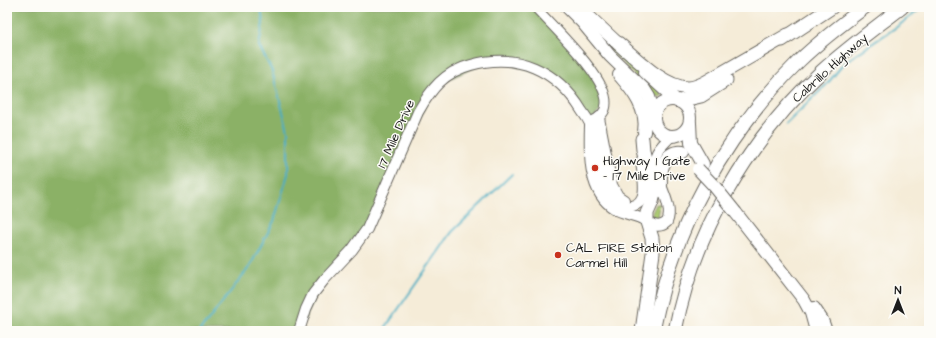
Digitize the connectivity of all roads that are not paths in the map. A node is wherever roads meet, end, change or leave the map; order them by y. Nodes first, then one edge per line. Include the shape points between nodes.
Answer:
1 (535, 7) edge
2 (567, 7) edge
3 (579, 7) edge
4 (832, 7) edge
5 (865, 7) edge
6 (902, 7) edge
7 (788, 35) junction
8 (618, 43) junction
9 (599, 44) junction
10 (678, 101) junction
11 (654, 115) junction
12 (599, 118) junction
13 (590, 122) junction
14 (690, 122) junction
15 (643, 136) junction
16 (671, 137) junction
17 (683, 152) junction
18 (700, 166) junction
19 (661, 185) junction
20 (642, 200) junction
21 (647, 222) junction
22 (684, 295) junction
23 (802, 296) junction
24 (299, 331) edge
25 (642, 331) edge
26 (653, 331) edge
27 (676, 331) edge
28 (680, 331) edge
29 (816, 331) edge
30 (826, 331) edge

1 - 12 street via 580,56 597,79 606,101
2 - 9 main road
3 - 8 main road
4 - 7 highway
5 - 26 highway, Cabrillo Highway via 824,39 790,71 758,107 730,145 705,185 684,228 665,279
6 - 22 highway, Cabrillo Highway via 823,70 764,134 738,173 716,214
7 - 8 highway via 704,83 689,88 660,77
7 - 10 highway via 707,93
8 - 10 main road via 654,81
9 - 11 main road via 645,91
9 - 15 main road via 638,100 644,116
10 - 11 main road via 662,102
10 - 14 main road via 688,109
11 - 15 main road via 646,124
11 - 16 main road via 658,130
12 - 13 street
12 - 20 main road via 613,188 622,199 631,202
13 - 20 main road, 17 Mile Drive via 596,138 606,192 613,200 623,205 632,206
13 - 21 main road via 591,160 598,190 613,208
13 - 24 main road, 17 Mile Drive via 569,92 559,83 540,70 517,61 480,62 454,71 444,78 436,85 418,112 367,229 313,294
14 - 16 main road via 684,132
14 - 18 main road via 691,144
15 - 20 main road via 640,153 644,191
15 - 21 highway via 642,150 654,191
16 - 17 main road
16 - 19 main road via 658,150 656,158
17 - 18 main road
17 - 19 main road via 674,152 666,160 661,171
18 - 23 main road, bridge
19 - 21 main road via 668,209 668,220 660,226
21 - 25 highway via 653,253
22 - 27 highway, Cabrillo Highway
22 - 28 highway
23 - 29 main road via 811,313
23 - 30 main road via 816,310

